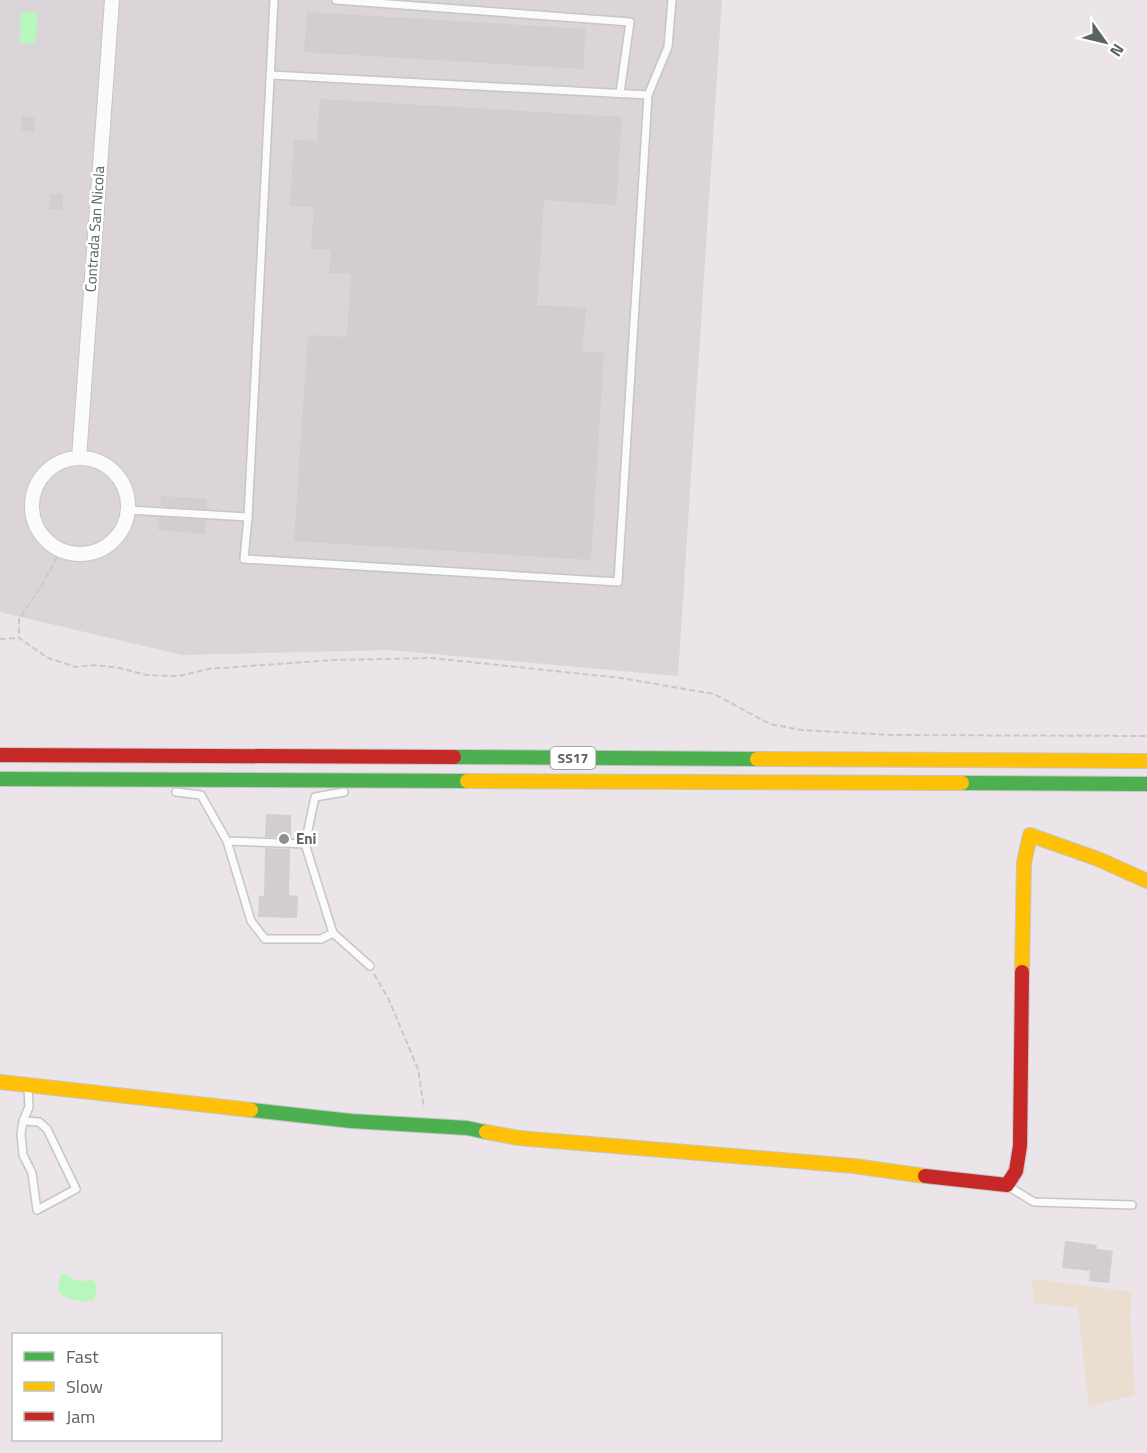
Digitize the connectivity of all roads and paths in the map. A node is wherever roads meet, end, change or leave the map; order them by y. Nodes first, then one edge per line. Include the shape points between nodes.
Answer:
1 (112, 0) edge
2 (274, 0) edge
3 (336, 0) edge
4 (672, 0) edge
5 (382, 2) edge
6 (271, 75) junction
7 (620, 93) junction
8 (648, 95) junction
9 (79, 458) junction
10 (128, 510) junction
11 (248, 517) junction
12 (61, 549) junction
13 (19, 638) junction
14 (0, 639) edge
15 (1147, 736) edge
16 (0, 755) edge
17 (1147, 761) edge
18 (0, 779) edge
19 (72, 779) junction
20 (410, 781) junction
21 (1147, 784) edge
22 (142, 788) dead end
23 (166, 791) dead end
24 (227, 842) junction
25 (305, 844) junction
26 (1147, 881) edge
27 (333, 933) junction
28 (370, 966) joint
29 (0, 1082) edge
30 (28, 1085) junction
31 (23, 1121) junction
32 (427, 1125) junction
33 (1007, 1185) junction
34 (1132, 1205) dead end

1 - 9 street, Contrada San Nicola
2 - 6 lane
3 - 5 lane
4 - 8 lane via 668,48
5 - 7 lane via 630,22
6 - 7 lane
6 - 11 lane
7 - 8 lane
8 - 11 lane via 618,582 244,559
9 - 10 street via 101,463 119,477
9 - 12 street via 52,466 34,496 34,518 39,531
10 - 11 lane
10 - 12 street via 120,531 104,547 83,553
12 - 13 path via 19,619
13 - 14 path
13 - 15 path via 48,658 75,667 94,665 146,675 179,676 208,669 334,660 432,658 621,678 714,694 770,724 801,730 890,735
16 - 17 main road, SS17
18 - 19 main road, SS17
19 - 20 main road, SS17
19 - 22 lane
20 - 21 main road, SS17
20 - 25 lane via 315,796
23 - 24 lane via 201,795
24 - 25 lane
24 - 27 lane via 251,921 265,939 321,939
25 - 27 lane
26 - 33 main road via 1030,836 1024,864 1020,1146 1016,1172
27 - 28 lane
28 - 32 path via 418,1069
29 - 30 main road
30 - 31 lane via 29,1107
30 - 32 main road via 351,1121
31 - 31 lane via 23,1155 32,1173 37,1210 75,1189 47,1129 39,1122
32 - 33 main road via 519,1138 854,1166
33 - 34 lane via 1034,1202

